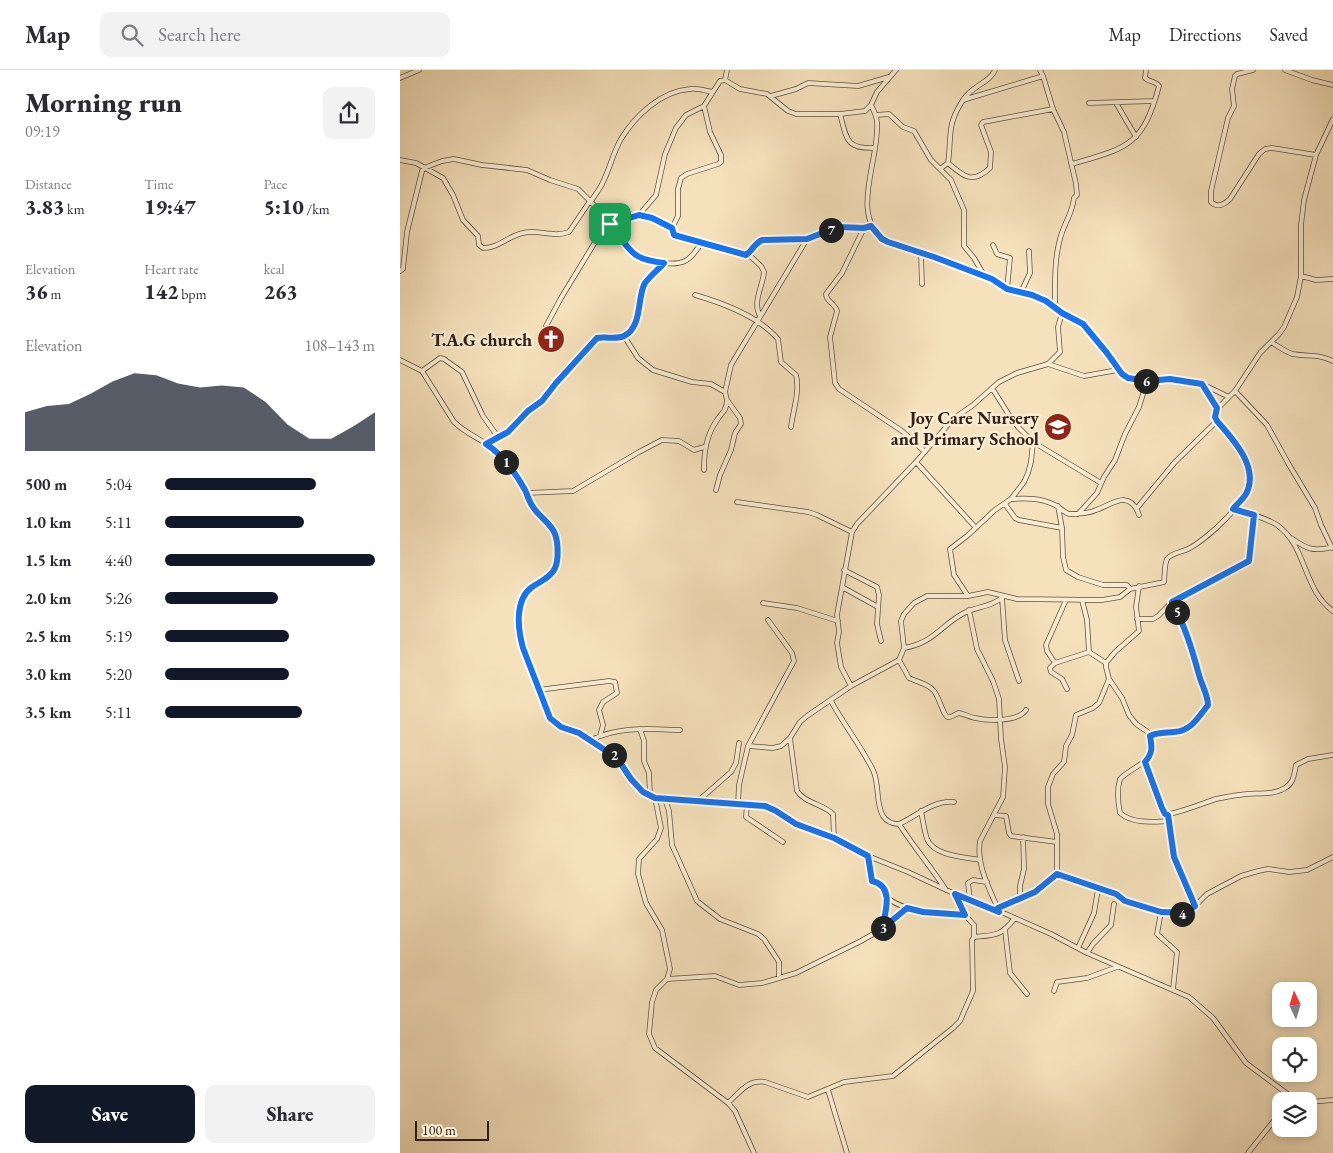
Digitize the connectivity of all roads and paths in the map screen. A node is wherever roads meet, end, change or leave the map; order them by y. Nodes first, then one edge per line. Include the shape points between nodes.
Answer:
1 (418, 70) edge
2 (727, 70) edge
3 (896, 70) edge
4 (995, 70) edge
5 (1040, 70) edge
6 (1146, 70) edge
7 (1253, 70) edge
8 (1285, 70) edge
9 (1238, 72) edge
10 (400, 76) edge
11 (1044, 76) junction
12 (889, 77) junction
13 (726, 80) junction
14 (1333, 85) edge
15 (713, 92) junction
16 (771, 96) junction
17 (963, 100) junction
18 (1154, 102) junction
19 (1089, 103) dead end
20 (1116, 103) junction
21 (871, 105) junction
22 (704, 106) junction
23 (1053, 109) junction
24 (840, 114) junction
25 (876, 115) junction
26 (1333, 119) edge
27 (1136, 137) junction
28 (875, 148) junction
29 (1316, 155) junction
30 (400, 160) edge
31 (948, 162) junction
32 (1072, 164) junction
33 (424, 168) junction
34 (940, 169) junction
35 (590, 201) junction
36 (639, 215) junction
37 (611, 224) junction
38 (871, 226) junction
39 (672, 228) junction
40 (864, 228) junction
41 (807, 239) junction
42 (702, 244) junction
43 (993, 245) dead end
44 (1030, 251) dead end
45 (748, 254) junction
46 (921, 254) junction
47 (664, 263) junction
48 (400, 272) edge
49 (1301, 276) junction
50 (985, 277) junction
51 (1333, 279) edge
52 (922, 284) dead end
53 (1007, 289) junction
54 (1021, 292) junction
55 (695, 295) dead end
56 (1055, 307) junction
57 (1062, 313) junction
58 (760, 316) junction
59 (757, 322) junction
60 (546, 326) dead end
61 (624, 336) junction
62 (1271, 342) junction
63 (400, 360) edge
64 (1333, 361) edge
65 (1048, 364) junction
66 (1118, 370) junction
67 (422, 371) junction
68 (1147, 381) junction
69 (1202, 384) junction
70 (992, 388) junction
71 (1235, 391) junction
72 (725, 392) junction
73 (1230, 397) junction
74 (727, 400) junction
75 (1217, 408) junction
76 (1217, 421) junction
77 (791, 427) dead end
78 (498, 437) junction
79 (1034, 442) junction
80 (486, 444) junction
81 (704, 447) junction
82 (925, 452) junction
83 (916, 462) junction
84 (704, 470) dead end
85 (1101, 483) junction
86 (716, 490) dead end
87 (526, 492) junction
88 (1011, 499) junction
89 (737, 502) dead end
90 (1005, 504) junction
91 (1058, 506) junction
92 (1137, 508) junction
93 (1233, 509) junction
94 (1078, 514) junction
95 (1139, 514) dead end
96 (1254, 515) junction
97 (976, 528) junction
98 (1062, 528) junction
99 (852, 532) junction
100 (1290, 537) junction
101 (1333, 547) edge
102 (844, 570) junction
103 (1139, 586) junction
104 (842, 587) junction
105 (1130, 590) junction
106 (968, 596) junction
107 (1003, 597) junction
108 (1066, 600) junction
109 (1082, 600) junction
110 (1172, 602) junction
111 (763, 603) dead end
112 (878, 606) junction
113 (969, 610) junction
114 (1333, 611) edge
115 (1137, 619) junction
116 (768, 620) dead end
117 (838, 621) junction
118 (881, 641) dead end
119 (904, 648) junction
120 (1089, 652) junction
121 (899, 660) junction
122 (1055, 663) junction
123 (1106, 663) junction
124 (1109, 679) junction
125 (1019, 681) dead end
126 (851, 686) junction
127 (1068, 689) dead end
128 (538, 690) junction
129 (830, 701) junction
130 (1026, 710) dead end
131 (1001, 720) junction
132 (640, 729) junction
133 (680, 730) dead end
134 (600, 736) junction
135 (1150, 736) junction
136 (790, 738) junction
137 (591, 740) junction
138 (739, 743) dead end
139 (748, 746) junction
140 (1333, 754) edge
141 (1145, 762) junction
142 (650, 796) junction
143 (655, 798) junction
144 (665, 799) junction
145 (697, 802) junction
146 (954, 802) dead end
147 (738, 804) junction
148 (747, 804) junction
149 (921, 811) junction
150 (994, 815) junction
151 (1168, 815) junction
152 (1168, 821) junction
153 (900, 824) junction
154 (834, 838) junction
155 (1023, 838) junction
156 (783, 842) dead end
157 (1057, 842) junction
158 (868, 856) junction
159 (1333, 857) edge
160 (980, 860) junction
161 (1057, 874) junction
162 (987, 882) junction
163 (1098, 889) junction
164 (946, 890) junction
165 (955, 894) junction
166 (887, 897) junction
167 (1020, 899) junction
168 (970, 900) junction
169 (1114, 904) dead end
170 (1195, 906) junction
171 (907, 908) junction
172 (998, 910) junction
173 (1161, 912) junction
174 (965, 915) junction
175 (1015, 918) junction
176 (882, 929) junction
177 (1006, 930) junction
178 (974, 937) junction
179 (1078, 948) junction
180 (1087, 954) junction
181 (1117, 967) junction
182 (779, 978) junction
183 (667, 979) junction
184 (1173, 989) junction
185 (1054, 991) dead end
186 (1027, 994) dead end
187 (828, 1090) junction
188 (1285, 1092) edge
189 (1333, 1100) edge
190 (1317, 1101) edge
191 (728, 1103) junction
192 (1272, 1123) edge
193 (754, 1153) edge
194 (847, 1153) edge
195 (1248, 1153) edge

1 - 10 street
2 - 13 street
3 - 12 street
4 - 17 street via 994,74 968,91
5 - 11 street
6 - 18 street via 1145,78 1158,86
7 - 9 street
8 - 14 street
9 - 29 street via 1232,89 1234,106 1227,123 1210,202 1218,205 1230,200 1265,148
11 - 17 street
11 - 23 street
12 - 16 street via 858,86 808,83
12 - 21 street via 876,92
13 - 15 street via 720,81
13 - 16 street via 740,89
15 - 22 street
15 - 35 street via 690,89 671,93 643,113 620,140 603,183
16 - 24 street via 796,114
17 - 31 street via 952,122
18 - 20 street
18 - 27 street via 1148,121
19 - 20 street
20 - 27 street
21 - 24 street via 865,111
21 - 25 street
22 - 36 street via 686,115 676,128 665,154 656,195
22 - 39 street via 721,162 681,178 678,216
23 - 31 street via 983,122 981,125 991,157 990,168 985,173 968,178
23 - 32 street via 1064,132
24 - 28 street via 847,138 856,148
25 - 28 street
25 - 34 street via 889,114 903,127 914,131
26 - 29 street
27 - 32 street via 1110,153
28 - 38 street via 868,194
29 - 49 street via 1302,212
30 - 33 street
31 - 34 street
32 - 56 street via 1077,195 1056,256
33 - 35 street via 454,159 518,168 578,189
33 - 35 street via 443,178 463,220 478,236 479,245 483,248 496,246 524,233 558,235 569,232
33 - 48 street
34 - 50 street via 951,180 964,210 964,246
35 - 37 street
36 - 37 street
36 - 39 street
37 - 47 street via 634,255
37 - 60 street via 600,234
38 - 40 street
38 - 46 street via 882,239
39 - 42 street via 674,235
40 - 41 street via 838,227
40 - 82 street via 842,273 826,294 837,311 830,337 835,383 839,389 902,431
41 - 45 street via 762,240
41 - 58 street
42 - 45 street
42 - 47 street via 688,260
43 - 53 street via 997,254 1010,258
44 - 54 street via 1030,273
45 - 58 street via 764,272 757,300
46 - 50 street
46 - 52 street
47 - 61 street via 644,284 635,323
49 - 51 street via 1316,280
49 - 62 street via 1297,297 1284,327
50 - 53 street
53 - 54 street
54 - 56 street
55 - 59 street via 722,303
56 - 57 street
57 - 65 street via 1058,327 1060,352
57 - 66 street via 1088,330
58 - 59 street
59 - 72 street via 731,365
59 - 77 street via 777,337 782,362 796,374
61 - 72 street via 638,358 653,370 711,384
61 - 78 street via 597,338 542,401
62 - 64 street via 1294,354 1317,355
62 - 71 street
63 - 67 street
65 - 66 street via 1084,376
65 - 70 street via 1017,373
66 - 68 street via 1128,378
67 - 78 street via 444,358 462,372 483,416
67 - 80 street via 454,422
68 - 69 street via 1170,379
68 - 85 street via 1139,407
69 - 73 street
69 - 75 street
70 - 79 street via 1008,415
70 - 82 street via 953,419
71 - 73 street
71 - 101 street via 1267,425 1315,508
72 - 74 street
73 - 75 street
74 - 81 street via 726,409 716,421
74 - 86 street via 741,424
75 - 76 street
76 - 92 street via 1175,462
76 - 93 street via 1236,444 1250,478 1246,495
78 - 80 street
79 - 85 street
79 - 88 street via 1028,473
80 - 87 street via 504,459
81 - 84 street
81 - 87 street via 694,450 679,440 662,440 573,491
82 - 83 street
83 - 97 street
83 - 99 street via 863,516
85 - 94 street via 1097,493
87 - 128 street via 532,507 554,532 557,547 554,570 530,589 521,605 520,638
88 - 90 street
88 - 91 street via 1032,498
89 - 99 street via 808,512
90 - 97 street
90 - 98 street via 1019,520
91 - 94 street via 1066,514
91 - 98 street
92 - 94 street via 1128,501 1119,500 1098,510
92 - 95 street
93 - 96 street
93 - 103 street via 1201,541 1170,556 1166,561 1164,582
96 - 100 street via 1276,524
96 - 110 street via 1249,561
97 - 106 street via 952,546 950,552 954,575
98 - 105 street via 1062,557 1068,572 1103,585 1127,585
99 - 102 street
100 - 101 street via 1311,549
100 - 114 street via 1320,601
102 - 104 street
102 - 112 street via 878,587
103 - 105 street
103 - 115 street
104 - 112 street
104 - 117 street
105 - 109 street via 1120,598
106 - 107 street via 988,592
106 - 119 street via 926,596 914,603 901,621
107 - 108 street
107 - 113 street via 988,606
107 - 125 street via 1005,640
108 - 109 street
108 - 122 street via 1046,645
109 - 120 street
110 - 115 street via 1153,619
110 - 135 street via 1193,649 1208,705 1189,728 1157,732
111 - 117 street via 797,608
112 - 118 street via 877,624
113 - 119 street via 936,635
113 - 131 street via 977,649 996,689
115 - 123 street via 1137,635
116 - 139 street via 794,661
117 - 126 street via 838,659
119 - 121 street
120 - 122 street
120 - 123 street
121 - 126 street
121 - 131 street via 908,678 933,690 946,717 959,713
122 - 127 street via 1050,670 1062,679
123 - 124 street
124 - 135 street via 1129,716
124 - 157 street via 1099,702 1076,715 1064,762 1050,779 1048,804
126 - 129 street
128 - 134 street via 615,682 618,693 603,702 599,710 603,725
128 - 137 street via 554,723
129 - 136 street via 800,722
129 - 153 street via 873,771 884,818
130 - 131 street
131 - 150 street via 1005,789
132 - 133 street
132 - 134 street via 618,730
132 - 142 street
134 - 137 street
135 - 141 street via 1152,751
136 - 139 street via 773,748
136 - 154 street via 797,791 833,814
137 - 142 street via 617,758 637,786
138 - 145 street via 731,772
139 - 147 street
140 - 151 street via 1296,765 1293,780 1282,790 1219,799
141 - 151 street via 1162,808
141 - 152 street via 1120,779 1120,813 1137,820
142 - 143 street
143 - 144 street
143 - 183 street via 662,828 657,839 639,859 638,874 646,903 662,930 670,969
144 - 145 street
144 - 182 street via 672,845 697,901 720,919 764,939 779,962
145 - 147 street
146 - 149 street
147 - 148 street
148 - 154 street via 765,806 796,824
148 - 156 street via 746,817
149 - 153 street
149 - 160 street via 930,845 939,851
150 - 155 street via 1006,816 1009,835
150 - 160 street via 980,841
151 - 152 street
152 - 170 street via 1174,857
153 - 164 street
154 - 158 street
155 - 157 street
155 - 167 street via 1024,869
157 - 161 street
158 - 164 street
158 - 166 street via 872,881 883,886
159 - 170 street via 1307,870 1268,869 1242,876 1207,894
160 - 162 street
161 - 163 street
161 - 167 street via 1035,892
162 - 168 street via 973,880 968,883
162 - 172 street
163 - 173 street
163 - 179 street via 1094,912
164 - 165 street
165 - 168 street
165 - 174 street
166 - 171 street
166 - 176 street
167 - 172 street
168 - 172 street
169 - 180 street via 1111,925
170 - 173 street via 1185,913
171 - 174 street
171 - 176 street
172 - 175 street
173 - 184 street via 1157,934 1177,952
174 - 178 street via 974,925
175 - 177 street
175 - 179 street
176 - 182 street via 796,973
177 - 178 street
177 - 186 street via 1010,973
178 - 187 street via 971,944 973,991 953,1028 893,1076 844,1082
179 - 180 street
180 - 181 street
181 - 184 street
181 - 185 street via 1087,978 1058,982
182 - 183 street via 744,985 715,976
183 - 191 street via 656,990 652,1002 650,1040
184 - 188 street via 1202,1007 1246,1063
187 - 191 street via 803,1096 757,1081 749,1083
187 - 194 street
189 - 190 street
191 - 193 street via 735,1111
192 - 195 street

